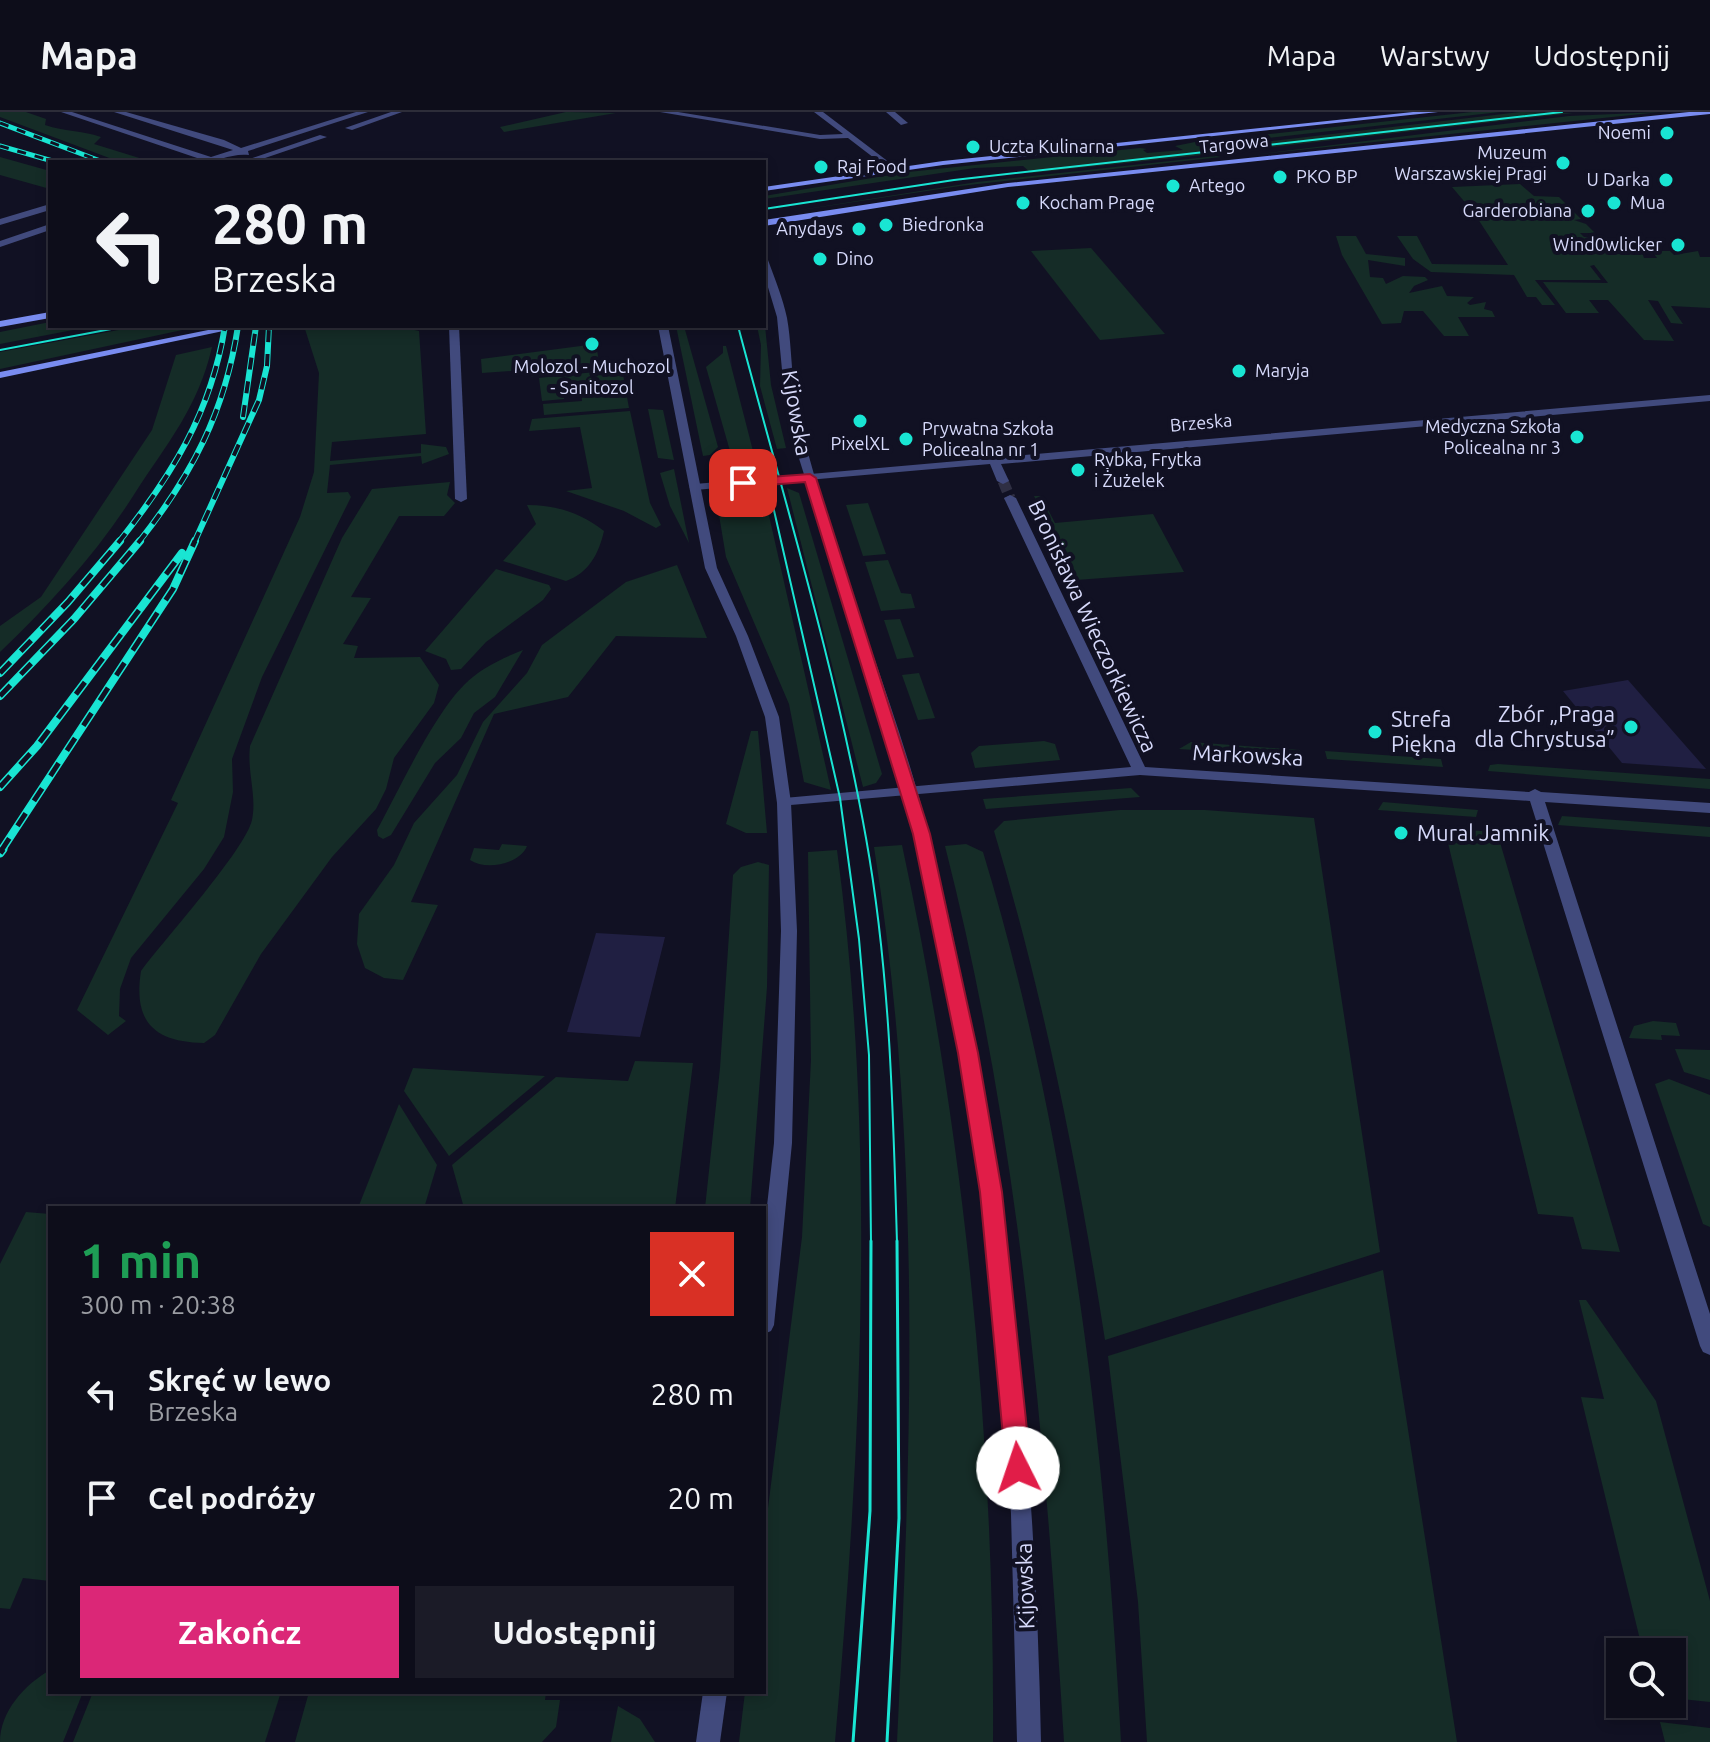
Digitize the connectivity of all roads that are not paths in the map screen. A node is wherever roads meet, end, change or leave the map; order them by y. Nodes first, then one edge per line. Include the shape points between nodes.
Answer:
1 (65, 112) edge
2 (118, 112) edge
3 (364, 112) edge
4 (398, 112) edge
5 (664, 112) edge
6 (818, 112) edge
7 (890, 112) edge
8 (1430, 112) edge
9 (1710, 112) edge
10 (904, 123) dead end
11 (850, 136) junction
12 (242, 151) junction
13 (208, 160) edge
14 (214, 160) edge
15 (260, 160) edge
16 (894, 169) junction
17 (766, 189) edge
18 (48, 208) edge
19 (0, 222) edge
20 (766, 223) edge
21 (48, 228) edge
22 (0, 244) edge
23 (766, 266) edge
24 (48, 315) edge
25 (0, 324) edge
26 (232, 328) edge
27 (454, 328) edge
28 (663, 328) edge
29 (0, 375) edge
30 (1710, 398) edge
31 (993, 459) junction
32 (810, 478) junction
33 (1003, 481) tunnel mouth
34 (695, 487) junction
35 (1010, 498) tunnel mouth
36 (461, 499) dead end
37 (1140, 771) junction
38 (909, 791) junction
39 (1535, 794) junction
40 (784, 803) junction
41 (1710, 808) edge
42 (766, 1310) edge
43 (1710, 1346) edge
44 (715, 1694) edge
45 (708, 1742) edge
46 (1029, 1742) edge

1 - 13 street
2 - 12 street
3 - 12 street
4 - 15 street
5 - 11 street via 820,137
6 - 11 street
7 - 10 street
8 - 16 main road, Targowa
9 - 20 main road, Targowa via 1008,185
11 - 16 street
12 - 14 street
12 - 15 street
16 - 17 main road, Targowa
18 - 19 street
21 - 22 street
23 - 32 street, Kijowska via 782,317 789,391
24 - 25 main road
26 - 29 main road
27 - 36 street
28 - 34 street
30 - 31 street, Brzeska
31 - 32 street, Brzeska
31 - 33 street, Bronisława Wieczorkiewicza
32 - 34 street, Brzeska
32 - 38 street, Kijowska
34 - 40 street via 711,568 772,717
35 - 37 street, Bronisława Wieczorkiewicza
37 - 38 street, Markowska
37 - 39 street, Markowska
38 - 40 street, Markowska
38 - 46 street, Kijowska via 944,933 991,1192 1022,1522
39 - 41 street, Markowska
39 - 43 street
40 - 42 street via 789,931 784,1113
44 - 45 street

